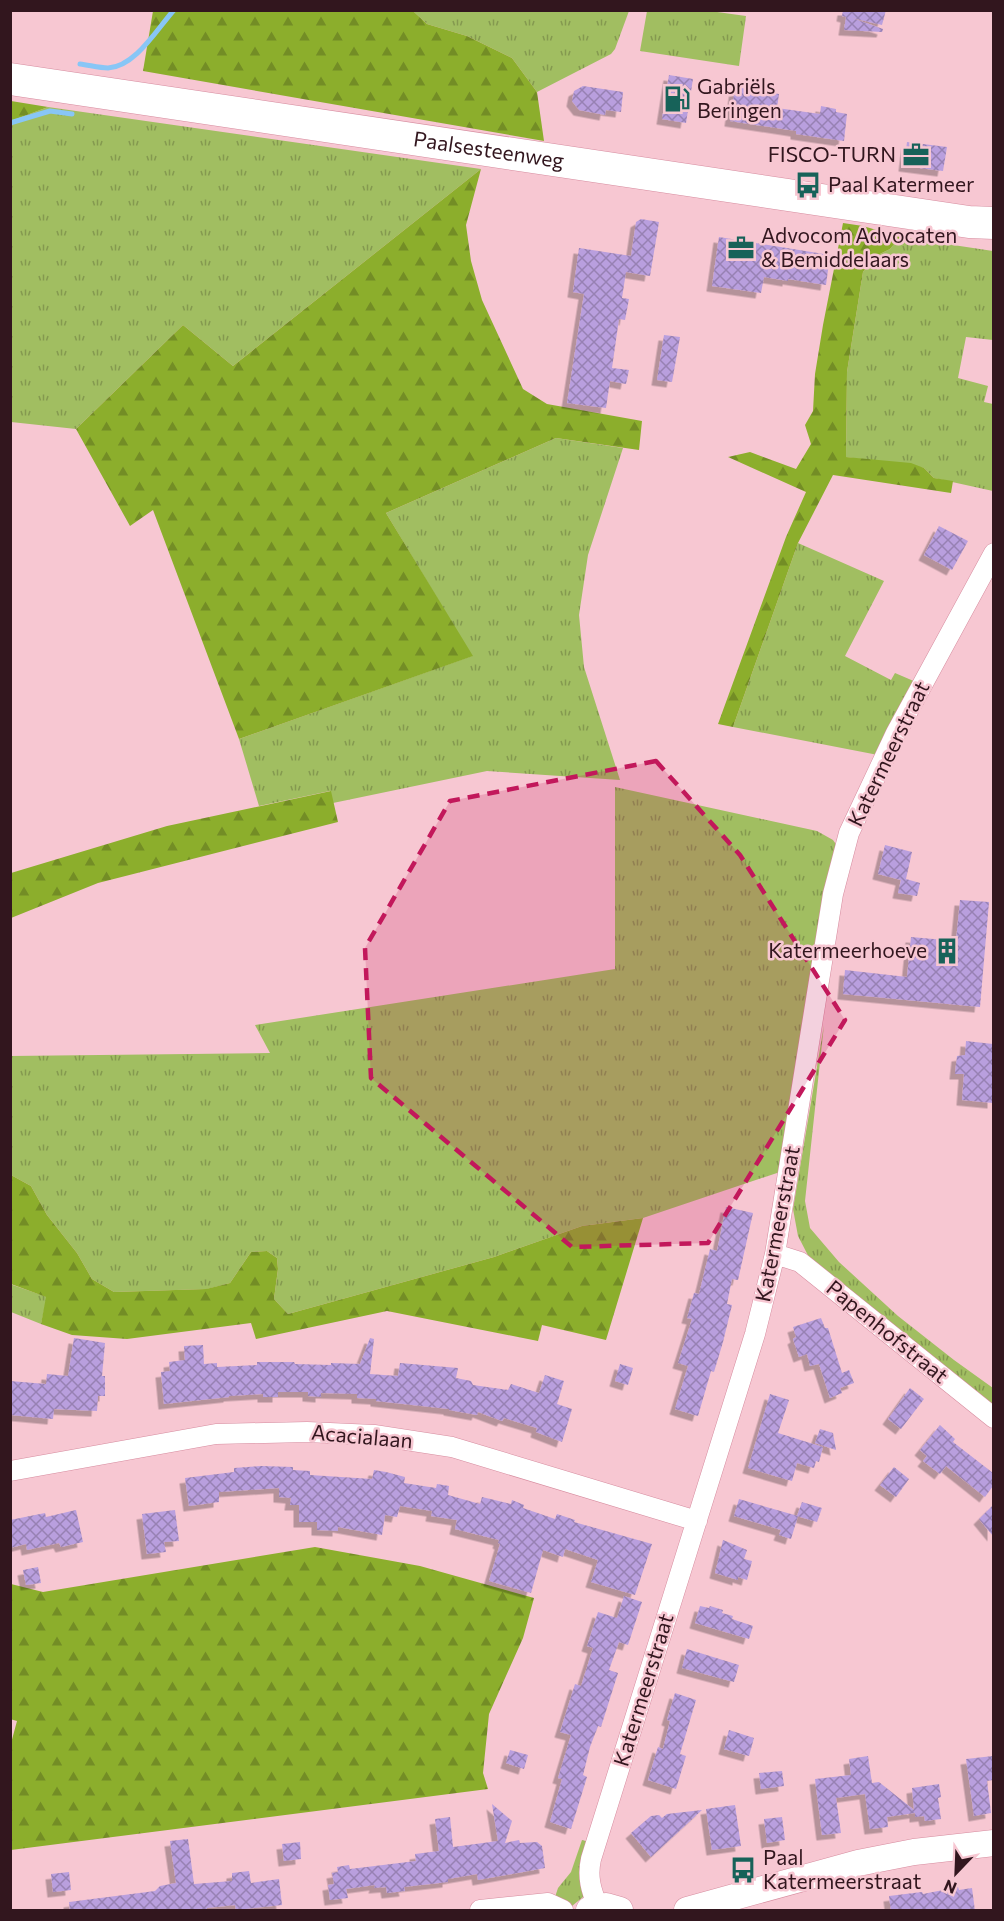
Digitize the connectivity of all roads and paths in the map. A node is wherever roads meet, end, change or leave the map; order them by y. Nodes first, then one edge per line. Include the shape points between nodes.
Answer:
1 (10, 79) edge
2 (985, 224) edge
3 (993, 553) edge
4 (776, 1254) junction
5 (993, 1418) edge
6 (13, 1468) edge
7 (698, 1521) junction
8 (993, 1843) edge
9 (602, 1909) edge
10 (480, 1911) edge
11 (563, 1911) edge
12 (687, 1911) edge

1 - 2 main road, Paalsesteenweg
3 - 4 street, Katermeerstraat via 896,733 849,833 833,894
4 - 5 street, Papenhofstraat via 800,1262
4 - 7 street, Katermeerstraat via 756,1334
6 - 7 street, Acacialaan via 216,1434 374,1435 452,1447
7 - 9 street, Katermeerstraat via 591,1859 590,1888
8 - 12 street via 858,1863
10 - 11 street via 548,1903

